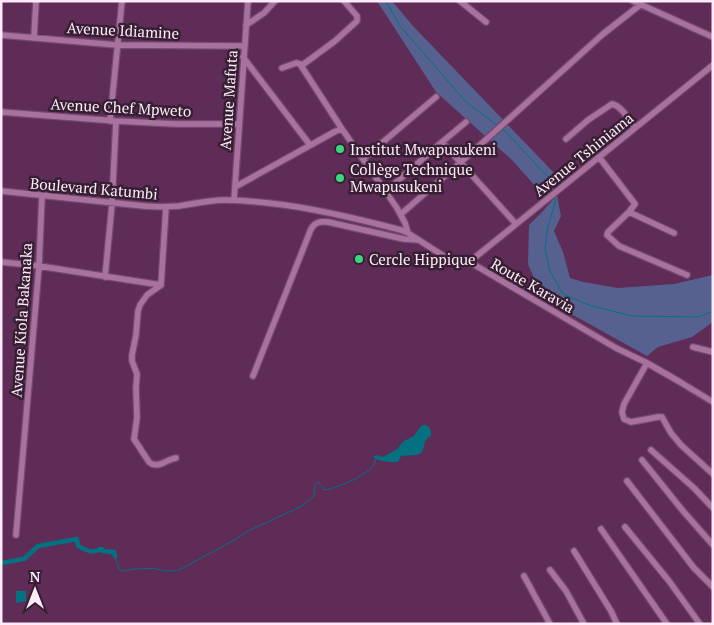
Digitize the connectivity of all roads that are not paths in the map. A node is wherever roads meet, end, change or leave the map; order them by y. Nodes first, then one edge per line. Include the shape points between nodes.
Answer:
1 (36, 1) edge
2 (122, 1) edge
3 (248, 1) edge
4 (275, 1) edge
5 (344, 1) edge
6 (460, 1) edge
7 (633, 1) edge
8 (640, 5) junction
9 (486, 22) dead end
10 (246, 25) junction
11 (1, 35) edge
12 (34, 37) junction
13 (713, 37) edge
14 (117, 45) junction
15 (244, 46) junction
16 (243, 57) junction
17 (713, 65) edge
18 (301, 66) junction
19 (282, 68) dead end
20 (436, 97) dead end
21 (1, 112) edge
22 (113, 121) junction
23 (466, 122) dead end
24 (239, 124) junction
25 (635, 128) junction
26 (342, 129) junction
27 (566, 139) dead end
28 (442, 142) junction
29 (310, 145) junction
30 (599, 157) junction
31 (362, 159) junction
32 (460, 163) junction
33 (235, 187) junction
34 (1, 191) edge
35 (386, 192) junction
36 (42, 196) junction
37 (234, 200) junction
38 (112, 204) junction
39 (185, 205) joint
40 (166, 207) junction
41 (629, 212) junction
42 (401, 214) junction
43 (516, 224) junction
44 (674, 232) dead end
45 (408, 233) junction
46 (418, 240) junction
47 (475, 257) junction
48 (1, 262) edge
49 (468, 263) junction
50 (39, 266) junction
51 (477, 266) junction
52 (687, 275) dead end
53 (105, 277) junction
54 (161, 285) junction
55 (693, 347) dead end
56 (713, 352) edge
57 (647, 363) junction
58 (252, 376) dead end
59 (713, 402) edge
60 (651, 450) dead end
61 (176, 458) dead end
62 (642, 460) dead end
63 (713, 474) edge
64 (627, 481) dead end
65 (713, 508) edge
66 (625, 526) dead end
67 (601, 529) dead end
68 (16, 535) dead end
69 (713, 545) edge
70 (574, 551) dead end
71 (550, 570) dead end
72 (524, 576) dead end
73 (713, 587) edge
74 (550, 624) edge
75 (584, 624) edge
76 (617, 624) edge
77 (667, 624) edge
78 (700, 624) edge

1 - 12 street
2 - 14 street
3 - 10 street, Avenue Mafuta
4 - 10 street
5 - 18 street via 357,16 357,21
6 - 9 street
7 - 8 street
8 - 13 street
8 - 32 street via 603,34
10 - 15 street, Avenue Mafuta
11 - 12 street, Avenue Idiamine
12 - 14 street, Avenue Idiamine
14 - 15 street, Avenue Idiamine
14 - 22 street
15 - 16 street, Avenue Mafuta
16 - 24 street, Avenue Mafuta
16 - 29 street
17 - 25 street, Avenue Tshiniama
18 - 19 street via 296,63
18 - 26 street
20 - 31 street
21 - 22 street, Avenue Chef Mpweto
22 - 24 street, Avenue Chef Mpweto
22 - 38 street
23 - 28 street
24 - 33 street, Avenue Mafuta
25 - 27 street via 619,107 612,104
25 - 30 street, Avenue Tshiniama
26 - 29 street
26 - 31 street
28 - 32 street
28 - 35 street
29 - 33 street
30 - 41 street via 634,204
30 - 43 street, Avenue Tshiniama
31 - 35 street
32 - 42 street
32 - 43 street
33 - 37 street, Avenue Mafuta
34 - 36 street, Boulevard Katumbi
35 - 42 street
36 - 38 street, Boulevard Katumbi
36 - 50 street, Avenue Kiola Bakanaka
37 - 39 street, Route Karavia
37 - 45 street, Route Karavia via 311,208
38 - 40 street, Boulevard Katumbi
38 - 53 street
39 - 40 street, Boulevard Katumbi
40 - 54 street
41 - 44 street
41 - 52 street via 608,232 608,236 620,246
42 - 45 street
43 - 47 street, Avenue Tshiniama
45 - 46 street, Route Karavia
46 - 49 street, Route Karavia via 456,264
46 - 58 street via 404,240 328,222 315,224
47 - 49 street, Avenue Tshiniama
47 - 51 street
48 - 50 street
49 - 51 street, Route Karavia
50 - 53 street
50 - 68 street, Avenue Kiola Bakanaka
51 - 57 street, Route Karavia
53 - 54 street
54 - 61 street via 149,292 138,311 132,358 137,374 134,438 151,464 160,465
55 - 56 street
57 - 59 street, Route Karavia
57 - 63 street via 624,404 624,420 631,422 662,417 681,445
60 - 65 street
62 - 69 street
64 - 73 street via 694,568
66 - 78 street
67 - 77 street
70 - 76 street
71 - 75 street
72 - 74 street

